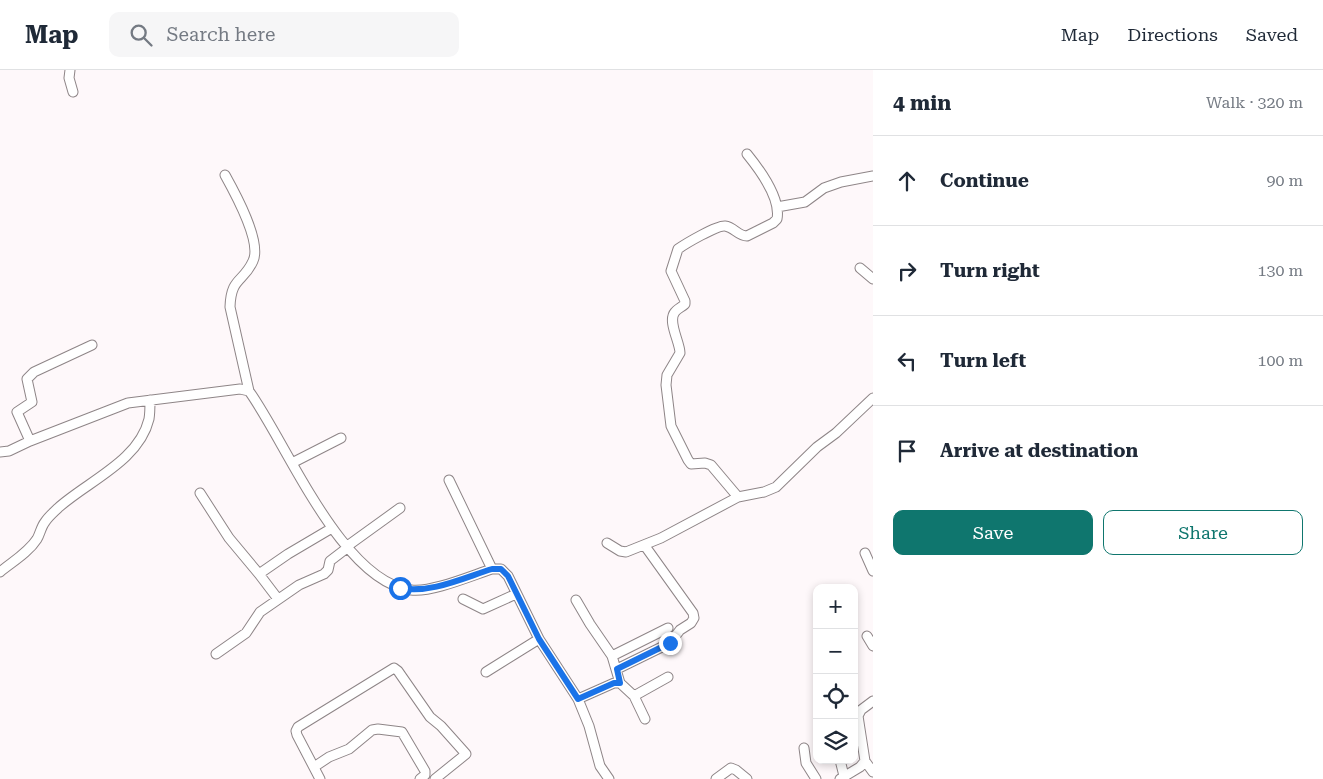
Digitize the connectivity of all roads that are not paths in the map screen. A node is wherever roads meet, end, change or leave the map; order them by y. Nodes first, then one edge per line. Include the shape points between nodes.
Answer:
1 (70, 70) edge
2 (73, 92) dead end
3 (747, 154) dead end
4 (225, 175) dead end
5 (873, 176) edge
6 (777, 207) junction
7 (860, 268) dead end
8 (873, 279) edge
9 (92, 346) dead end
10 (249, 391) junction
11 (873, 398) edge
12 (150, 400) junction
13 (341, 438) dead end
14 (30, 441) junction
15 (0, 452) edge
16 (292, 463) junction
17 (449, 480) dead end
18 (200, 492) dead end
19 (738, 497) junction
20 (400, 508) dead end
21 (332, 528) junction
22 (607, 543) dead end
23 (645, 546) junction
24 (347, 548) junction
25 (865, 553) dead end
26 (492, 569) junction
27 (873, 571) edge
28 (0, 572) edge
29 (259, 574) junction
30 (516, 594) junction
31 (278, 599) junction
32 (463, 599) dead end
33 (576, 600) dead end
34 (668, 628) dead end
35 (867, 636) dead end
36 (539, 639) junction
37 (873, 646) edge
38 (216, 654) dead end
39 (612, 656) junction
40 (617, 669) junction
41 (486, 672) dead end
42 (668, 677) dead end
43 (620, 683) junction
44 (634, 696) junction
45 (578, 699) junction
46 (873, 701) edge
47 (858, 707) edge
48 (645, 719) dead end
49 (858, 719) edge
50 (804, 748) dead end
51 (865, 761) junction
52 (840, 764) edge
53 (314, 767) junction
54 (873, 772) edge
55 (842, 778) edge
56 (320, 779) edge
57 (420, 779) edge
58 (435, 779) edge
59 (609, 779) edge
60 (716, 779) edge
61 (747, 779) edge
62 (816, 779) edge

1 - 2 street
3 - 6 street via 764,177
4 - 10 street via 239,200 256,244 254,260 230,293 230,307
5 - 6 street via 841,182 824,188 805,202
6 - 19 street via 777,219 773,224 747,236 720,226 682,246 671,271 685,304 673,316 680,353 666,380 671,426 691,464 711,465
7 - 8 street
9 - 14 street via 34,372 27,379 32,402 17,412
10 - 12 street via 240,389
10 - 16 street
11 - 19 street via 776,487
12 - 14 street via 128,403
12 - 28 street via 149,419 132,450 58,508 45,522 30,548
13 - 16 street
14 - 15 street
16 - 21 street
17 - 26 street
18 - 29 street via 229,538
19 - 23 street
20 - 24 street
21 - 24 street
21 - 29 street
22 - 23 street via 626,552
23 - 40 street via 694,618 670,643
24 - 26 street via 388,584 414,591
24 - 31 street via 330,562 324,574
25 - 27 street
26 - 30 street via 501,569 508,576
29 - 31 street
30 - 32 street via 483,609
30 - 36 street
31 - 38 street via 257,614 246,633
33 - 39 street
34 - 39 street
35 - 37 street
36 - 41 street
36 - 45 street
39 - 40 street
40 - 43 street
42 - 44 street
43 - 44 street
43 - 45 street
44 - 48 street
45 - 59 street via 590,726 600,766
46 - 47 street
49 - 51 street
50 - 62 street via 806,763
51 - 54 street
51 - 55 street
52 - 55 street
53 - 56 street
53 - 57 street via 349,749 372,730 399,730 425,771
53 - 58 street via 296,731 298,727 394,668 430,717 466,754
60 - 61 street via 731,768

